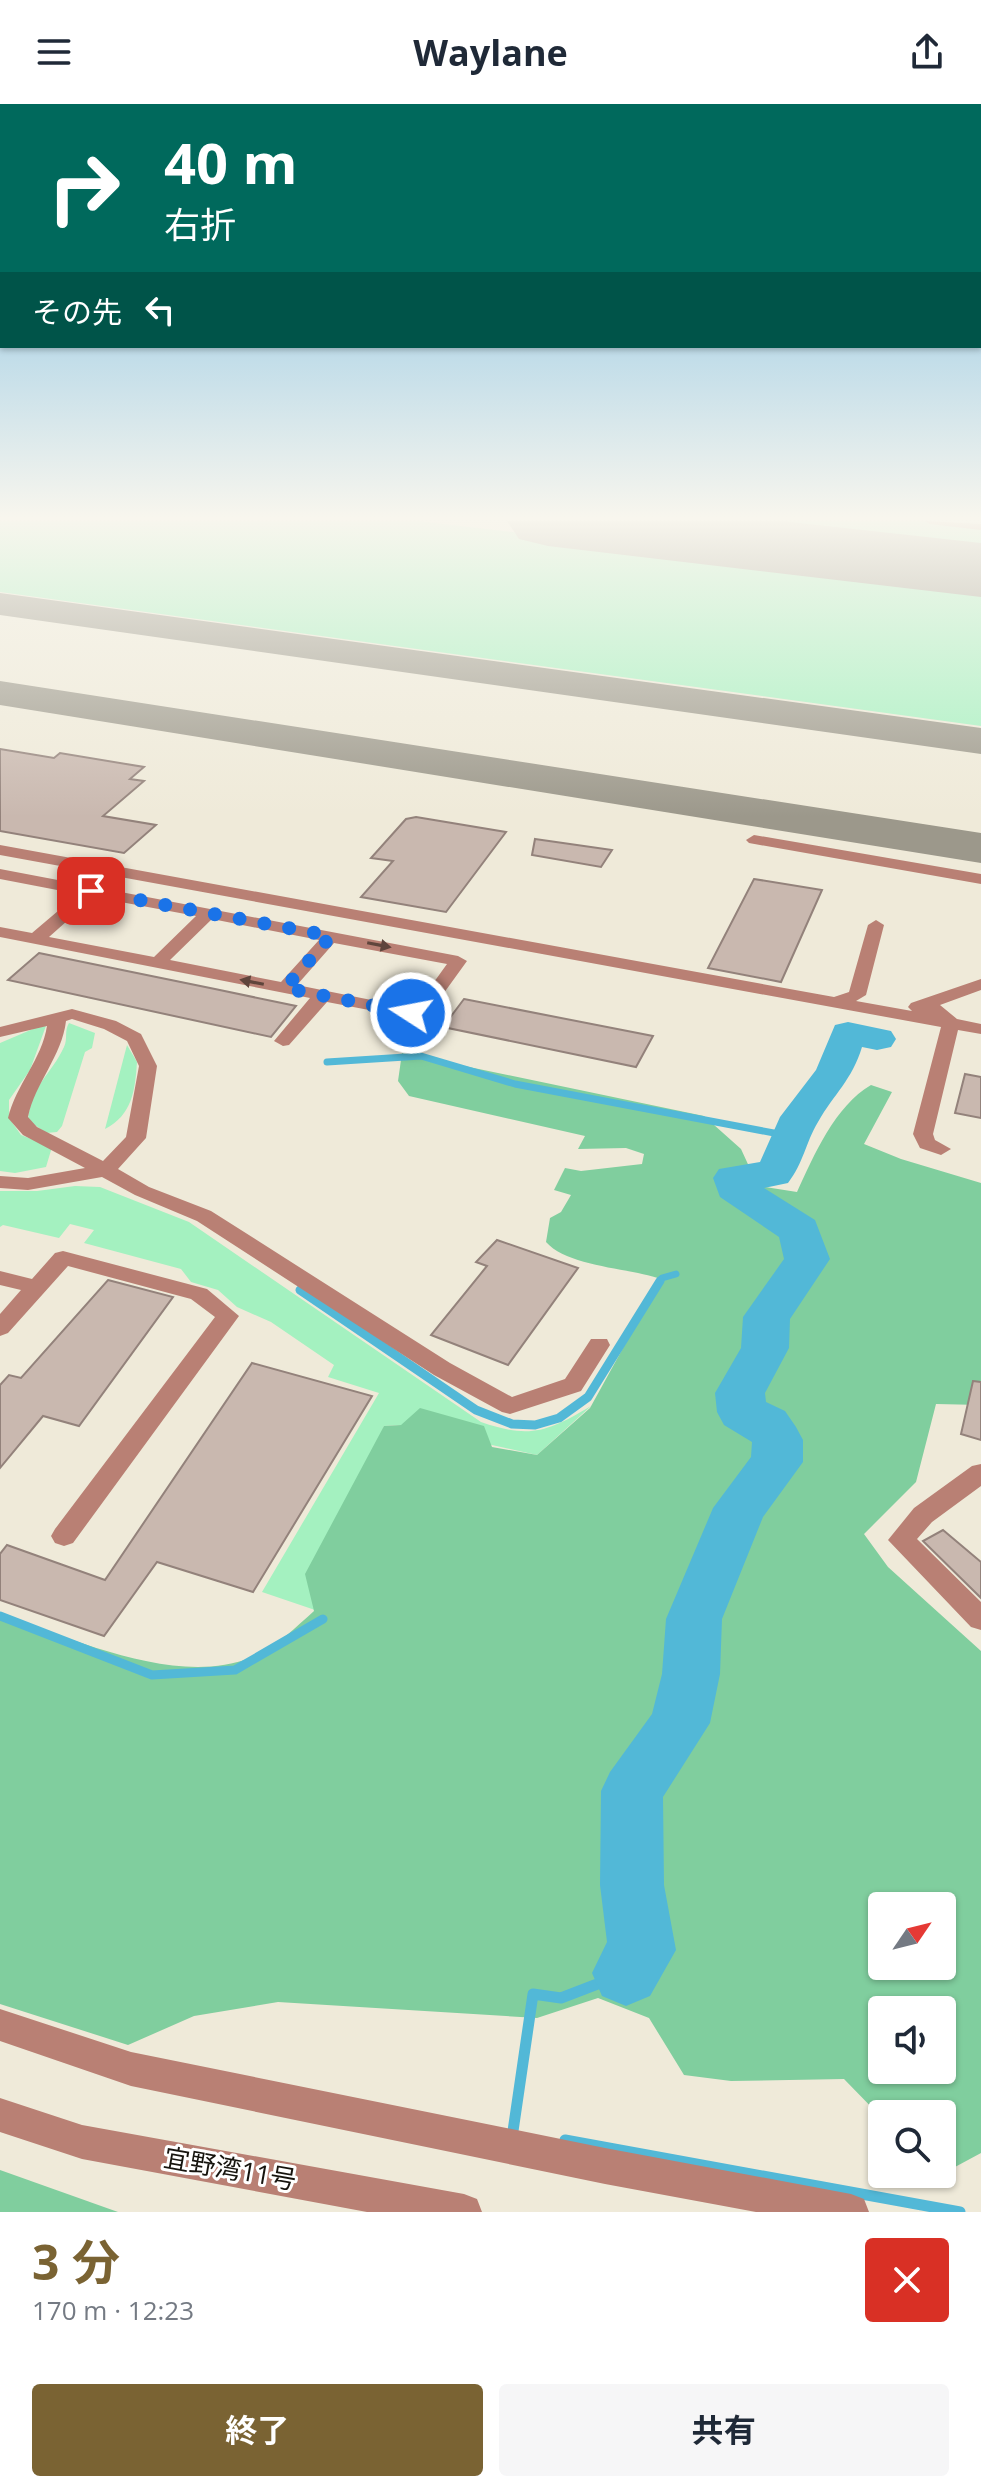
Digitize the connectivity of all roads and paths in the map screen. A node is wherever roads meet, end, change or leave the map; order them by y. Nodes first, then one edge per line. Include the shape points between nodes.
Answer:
1 (754, 840) dead end
2 (0, 850) edge
3 (0, 874) edge
4 (981, 879) edge
5 (91, 891) junction
6 (209, 913) junction
7 (876, 925) dead end
8 (0, 932) edge
9 (331, 936) junction
10 (36, 939) junction
11 (158, 963) junction
12 (981, 984) edge
13 (285, 988) junction
14 (322, 996) junction
15 (862, 1001) junction
16 (928, 1004) junction
17 (893, 1012) junction
18 (57, 1017) junction
19 (951, 1023) junction
20 (981, 1029) edge
21 (0, 1032) edge
22 (283, 1041) dead end
23 (941, 1149) dead end
24 (105, 1170) junction
25 (0, 1182) edge
26 (0, 1278) edge
27 (37, 1287) junction
28 (0, 1328) edge
29 (599, 1345) dead end
30 (981, 1473) edge
31 (64, 1536) dead end
32 (981, 1619) edge
33 (0, 2025) edge
34 (0, 2115) edge
35 (464, 2212) edge
36 (851, 2212) edge

1 - 4 street
2 - 15 street via 836,1002
3 - 5 street
5 - 6 street
5 - 10 street
6 - 9 street
6 - 11 street
7 - 15 street
8 - 10 street
9 - 13 street
9 -> 14 street via 453,959 458,965 419,1013
10 - 11 street
13 -> 11 street
12 - 16 street
13 - 14 street
14 - 22 street
15 - 17 street
16 - 17 street
16 - 19 street
17 - 19 street
18 - 21 street
18 - 24 street via 57,1034 27,1088 18,1118 30,1131
18 - 24 street via 72,1014 135,1038 148,1066 136,1138
19 - 20 street
19 - 23 street via 923,1134 927,1144
24 - 25 street via 28,1184
24 - 29 street via 204,1216 442,1369 510,1406 573,1385
26 - 27 street
27 - 28 street
27 - 31 street via 63,1258 199,1294 228,1316
30 - 32 street via 923,1515 901,1540
33 - 36 street via 131,2069
34 - 35 street, 宜野湾11号 via 82,2142

